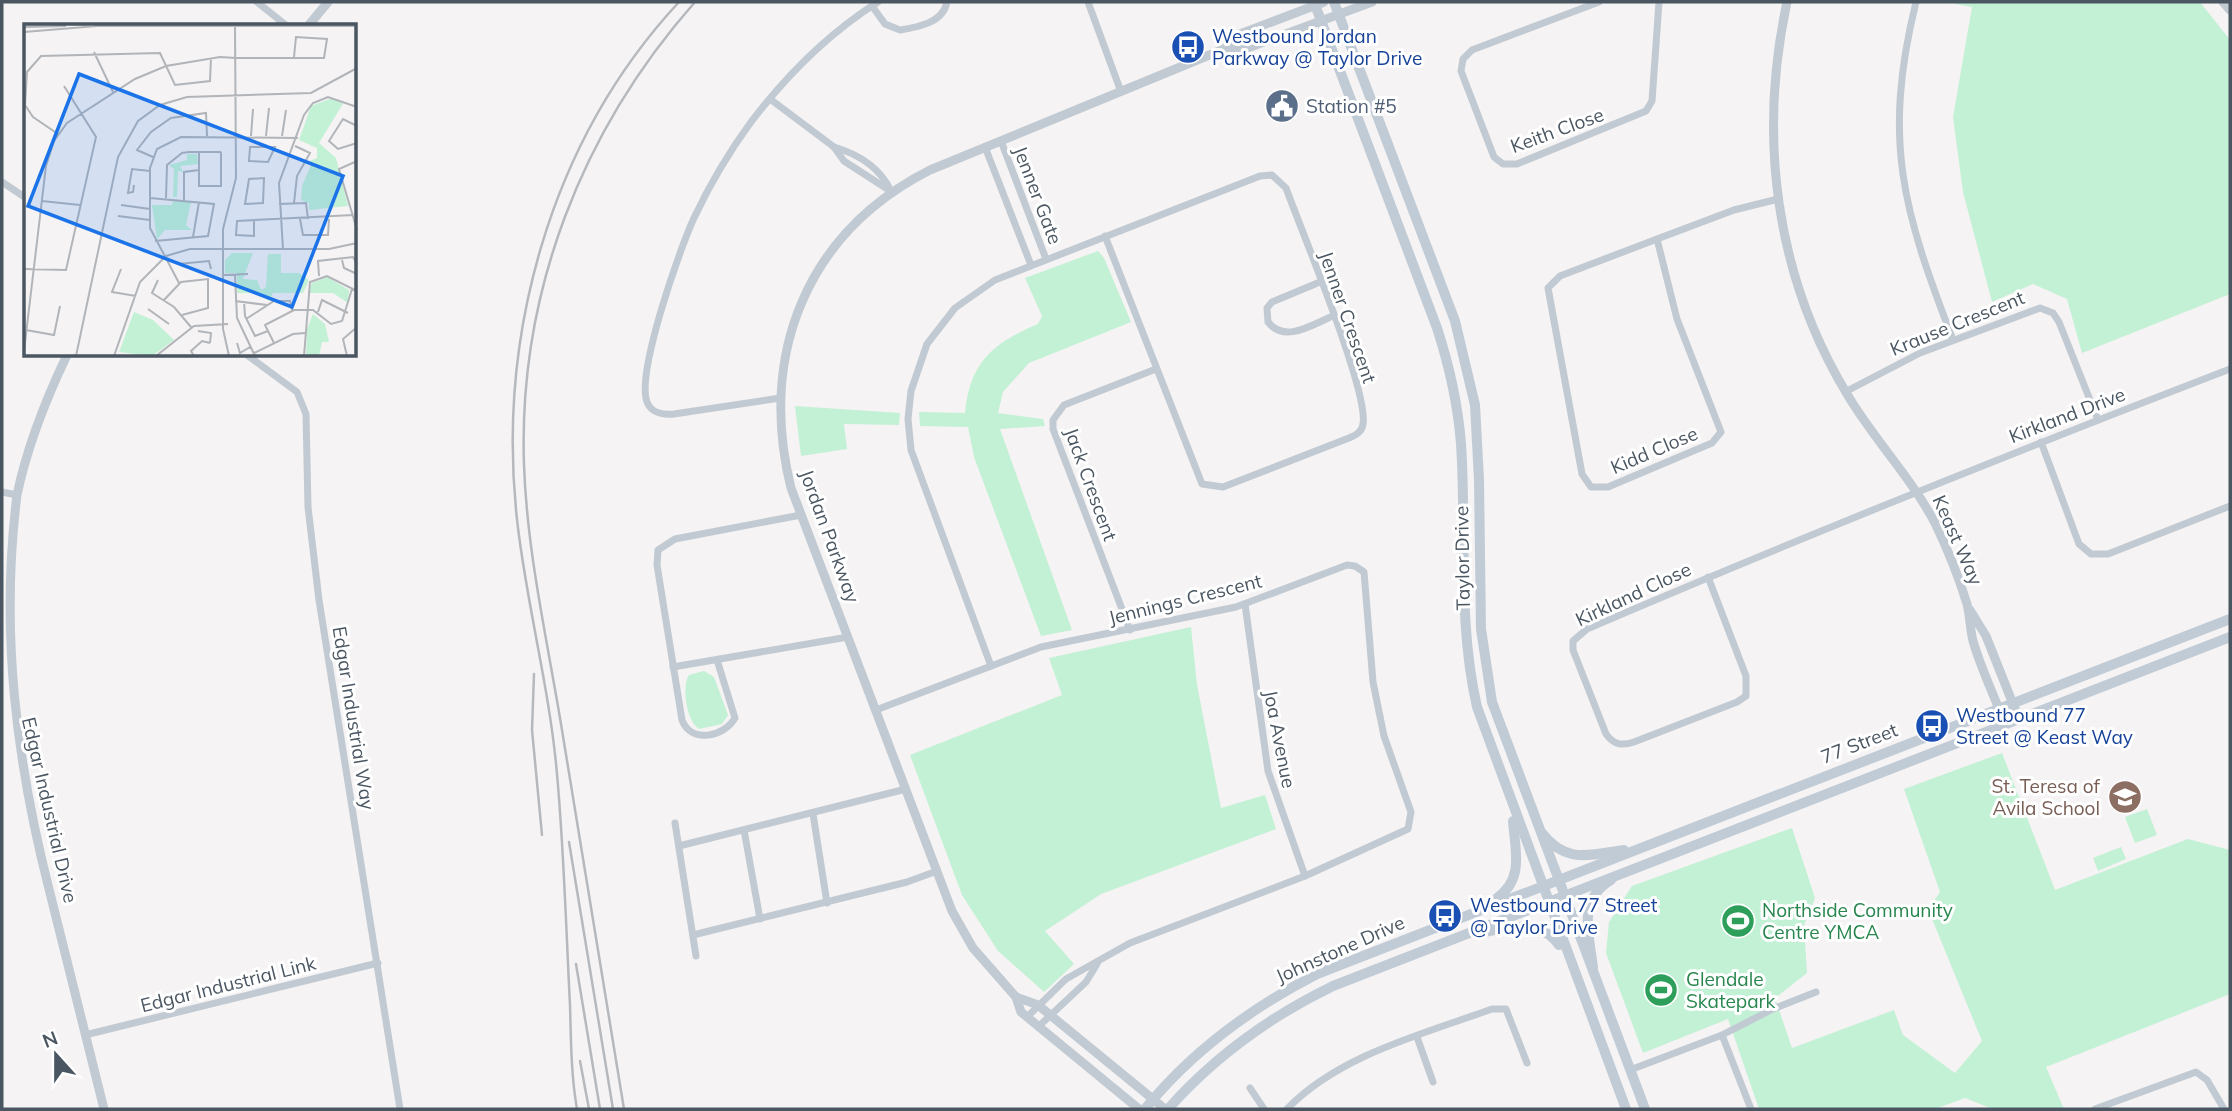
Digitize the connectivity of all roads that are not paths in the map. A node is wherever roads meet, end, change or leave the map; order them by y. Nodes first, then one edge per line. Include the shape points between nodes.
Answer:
1 (257, 2) edge
2 (328, 2) edge
3 (947, 2) edge
4 (1088, 2) edge
5 (1334, 2) edge
6 (1372, 2) edge
7 (1599, 2) edge
8 (1659, 2) edge
9 (1787, 2) edge
10 (1916, 2) edge
11 (2223, 2) edge
12 (1318, 3) edge
13 (875, 4) edge
14 (2230, 10) edge
15 (1338, 14) junction
16 (1321, 21) junction
17 (284, 24) edge
18 (310, 24) edge
19 (1224, 49) junction
20 (1120, 89) junction
21 (770, 99) junction
22 (1001, 141) junction
23 (834, 147) junction
24 (985, 147) junction
25 (2, 182) edge
26 (892, 192) junction
27 (24, 197) edge
28 (1777, 199) junction
29 (1105, 236) junction
30 (1657, 239) junction
31 (1046, 259) junction
32 (1031, 265) junction
33 (1320, 282) junction
34 (1333, 316) junction
35 (1953, 340) junction
36 (66, 357) edge
37 (250, 357) edge
38 (1156, 369) junction
39 (2230, 369) edge
40 (1845, 392) junction
41 (780, 398) junction
42 (2098, 420) junction
43 (2040, 442) junction
44 (1915, 491) junction
45 (2, 492) edge
46 (17, 495) junction
47 (2230, 506) edge
48 (801, 515) junction
49 (1708, 577) junction
50 (1245, 604) junction
51 (1967, 605) junction
52 (2230, 619) edge
53 (1130, 629) junction
54 (848, 636) junction
55 (2230, 637) edge
56 (717, 660) junction
57 (991, 666) junction
58 (673, 667) junction
59 (2012, 702) junction
60 (1999, 707) junction
61 (876, 710) junction
62 (2019, 719) junction
63 (2006, 725) junction
64 (906, 789) junction
65 (1512, 806) junction
66 (813, 814) junction
67 (675, 823) dead end
68 (1535, 824) junction
69 (744, 830) junction
70 (679, 846) junction
71 (1645, 846) junction
72 (1630, 869) junction
73 (937, 871) junction
74 (1305, 876) junction
75 (1557, 880) junction
76 (1540, 886) junction
77 (1563, 895) junction
78 (1546, 901) junction
79 (827, 903) junction
80 (1485, 908) junction
81 (760, 919) junction
82 (693, 935) junction
83 (1452, 939) junction
84 (696, 957) dead end
85 (1567, 957) junction
86 (378, 963) junction
87 (1097, 964) junction
88 (1596, 985) junction
89 (1816, 992) dead end
90 (1016, 997) junction
91 (1038, 1005) junction
92 (1049, 1014) junction
93 (1027, 1017) junction
94 (1038, 1027) junction
95 (86, 1035) junction
96 (1722, 1035) junction
97 (1417, 1037) junction
98 (1527, 1063) dead end
99 (1630, 1070) junction
100 (1433, 1082) dead end
101 (1250, 1088) dead end
102 (1153, 1100) junction
103 (104, 1109) edge
104 (400, 1109) edge
105 (1139, 1109) edge
106 (1145, 1109) edge
107 (1166, 1109) edge
108 (1264, 1109) edge
109 (1287, 1109) edge
110 (1626, 1109) edge
111 (1645, 1109) edge
112 (1751, 1109) edge
113 (2095, 1109) edge
114 (2224, 1109) edge

1 - 17 street
2 - 18 street
3 - 13 street via 934,20 900,30 885,24
4 - 20 street
5 - 15 main road, Taylor Drive
6 - 15 street, Jordan Parkway
7 - 8 street, Keith Close via 1472,50 1463,59 1461,71 1499,162 1517,164 1646,111 1652,101
9 - 28 street, Keast Way via 1773,90
10 - 35 street via 1900,86 1900,159 1914,234
11 - 14 street
12 - 16 main road, Taylor Drive
12 - 19 street, Jordan Parkway via 1240,34
13 - 21 street via 805,61
15 - 16 street, Jordan Parkway
15 - 68 main road, Taylor Drive via 1466,359 1477,429 1480,629 1485,666 1502,735
16 - 19 street, Jordan Parkway via 1245,50
16 - 65 main road, Taylor Drive via 1445,353 1461,443 1465,647 1477,707
19 - 20 street, Jordan Parkway
20 - 22 street, Jordan Parkway
21 - 23 street
21 - 41 street via 719,172 682,244 657,325 646,394 650,408 667,415
22 - 24 street, Jordan Parkway
22 - 31 street, Jenner Gate
23 - 26 street via 844,161
23 - 26 street via 853,152 877,170
24 - 26 street, Jordan Parkway
24 - 32 street, Jenner Gate
25 - 27 street
26 - 41 street, Jordan Parkway via 852,226 810,281 792,329
28 - 30 street, Kidd Close
28 - 40 street, Keast Way via 1799,290
29 - 31 street, Jenner Crescent
29 - 33 street, Jenner Crescent via 1272,175 1286,188
29 - 38 street, Jenner Crescent
30 - 30 street, Kidd Close via 1677,319 1721,432 1712,443 1608,487 1591,487 1582,474 1548,288 1560,276
31 - 32 street, Jenner Crescent
32 - 57 street, Jenner Crescent via 985,285 945,319 921,356 909,404 917,471
33 - 34 street, Jenner Crescent
33 - 34 street via 1272,302 1267,308 1268,322 1279,332 1290,333
34 - 38 street, Jenner Crescent via 1354,373 1362,428 1349,438 1223,487 1202,484
35 - 40 street, Krause Crescent
35 - 42 street, Krause Crescent via 2034,308 2049,310 2059,322
36 - 46 street, Edgar Industrial Drive
37 - 86 street, Edgar Industrial Way via 297,392 306,414 308,507 319,600
38 - 53 street, Jack Crescent via 1065,405 1052,420
39 - 42 street, Kirkland Drive
40 - 44 street, Keast Way
41 - 48 street, Jordan Parkway via 783,455
42 - 43 street, Kirkland Drive
43 - 44 street, Kirkland Drive
43 - 47 street via 2079,544 2091,554 2108,554
44 - 49 street, Kirkland Close
44 - 51 street, Keast Way via 1942,538
45 - 46 street
46 - 95 street, Edgar Industrial Drive via 4,622 11,723
48 - 54 street, Jordan Parkway
48 - 58 street via 675,539 661,546 657,565
49 - 49 street, Kirkland Close via 1587,628 1575,638 1575,656 1606,734 1615,742 1634,742 1746,696 1746,676
50 - 53 street, Jennings Crescent
50 - 74 street, Joa Avenue via 1268,771
50 - 74 street, Jennings Crescent via 1347,565 1360,568 1366,577 1368,648 1379,715 1412,821 1398,836
51 - 59 street, Keast Way via 1986,636
51 - 60 street, Keast Way via 1973,641
52 - 59 main road, 77 Street
53 - 57 street, Jennings Crescent via 1049,645
54 - 56 street
54 - 61 street, Jordan Parkway
55 - 62 main road, 77 Street
56 - 58 street
56 - 58 street via 735,718 725,730 704,736 691,733 683,724
57 - 61 street, Jennings Crescent
59 - 60 main road, 77 Street
59 - 62 street, Keast Way
60 - 63 street, Keast Way
60 - 71 main road, 77 Street
61 - 64 street, Jordan Parkway
62 - 63 main road, 77 Street
63 - 72 main road, 77 Street
64 - 66 street
64 - 73 street, Jordan Parkway
65 - 76 main road, Taylor Drive
65 - 80 main road via 1514,880
66 - 69 street
66 - 79 street
67 - 70 street
68 - 71 main road via 1551,845 1566,854
68 - 75 main road, Taylor Drive
69 - 70 street
69 - 81 street
70 - 82 street
71 - 75 main road, 77 Street
72 - 77 main road, 77 Street
72 - 88 main road via 1597,891 1588,905
73 - 79 street
73 - 90 street, Jordan Parkway via 973,948
74 - 87 street, Jennings Crescent via 1130,943
75 - 76 main road, 77 Street
75 - 77 main road, Taylor Drive
76 - 78 main road, Taylor Drive
76 - 80 main road, Johnstone Drive
77 - 78 main road, 77 Street
77 - 88 main road, Taylor Drive
78 - 83 main road, Johnstone Drive
78 - 85 main road, Taylor Drive
79 - 81 street
80 - 102 main road, Johnstone Drive via 1346,961 1285,991 1220,1035
81 - 82 street
82 - 84 street
83 - 85 main road via 1504,928 1538,928 1553,937
83 - 107 main road, Johnstone Drive via 1294,1005 1231,1048
85 - 110 main road, Taylor Drive
86 - 95 street, Edgar Industrial Link
86 - 104 street, Edgar Industrial Way
87 - 91 street, Jennings Crescent via 1066,979
87 - 92 street, Jennings Crescent via 1086,982
88 - 99 main road, Taylor Drive
89 - 96 street
90 - 91 street, Jordan Parkway
90 - 93 street, Jordan Parkway
91 - 92 street, Jordan Parkway
91 - 93 street, Jennings Crescent
92 - 94 street, Jennings Crescent
92 - 102 street, Jordan Parkway
93 - 94 street, Jordan Parkway
94 - 105 street, Jordan Parkway
95 - 103 street, Edgar Industrial Drive
96 - 99 street
96 - 112 street
97 - 98 street via 1492,1009 1506,1009
97 - 100 street
97 - 109 street via 1358,1060
99 - 111 main road, Taylor Drive
101 - 108 street
102 - 106 main road, Johnstone Drive
102 - 107 street, Jordan Parkway
113 - 114 street via 2196,1072 2207,1080

